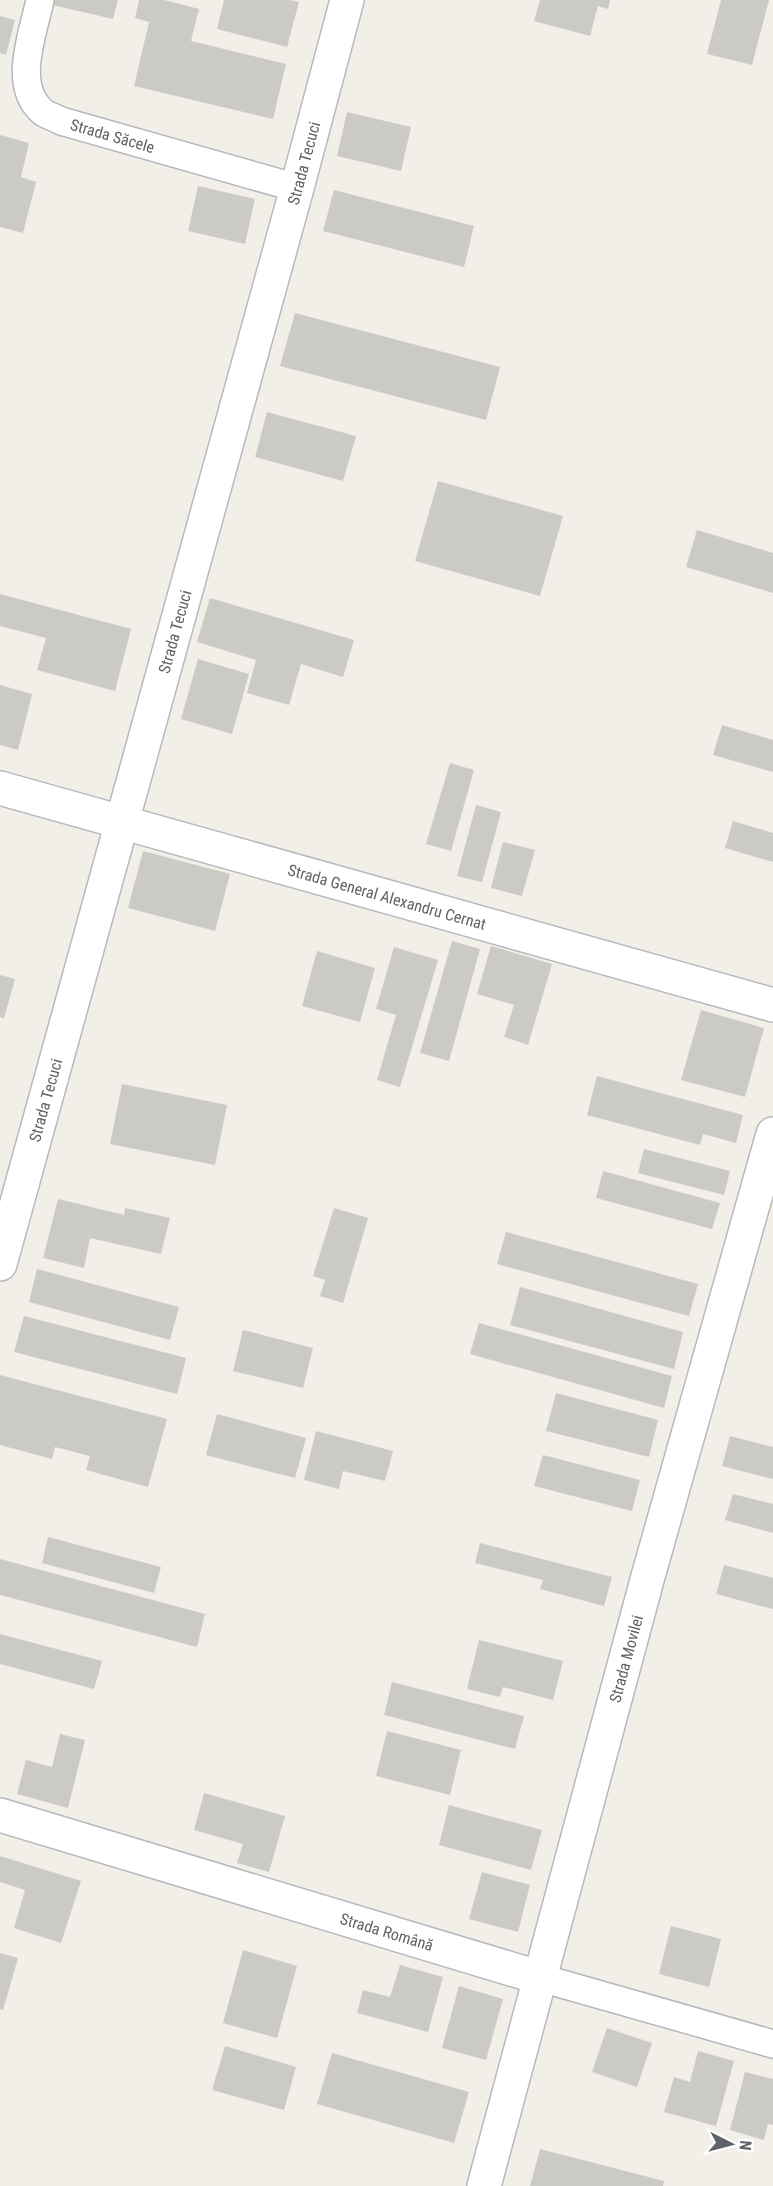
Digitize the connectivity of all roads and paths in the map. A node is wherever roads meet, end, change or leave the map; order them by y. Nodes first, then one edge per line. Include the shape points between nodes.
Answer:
1 (40, 0) edge
2 (347, 0) edge
3 (297, 188) junction
4 (0, 788) edge
5 (122, 822) junction
6 (773, 1005) edge
7 (773, 1134) edge
8 (0, 1264) edge
9 (0, 1815) edge
10 (542, 1978) junction
11 (773, 2044) edge
12 (484, 2186) edge

1 - 3 street, Strada Săcele via 27,63 27,88 32,101 45,114
2 - 3 street, Strada Tecuci
3 - 5 street, Strada Tecuci
4 - 5 street, Strada General Alexandru Cernat
5 - 6 street, Strada General Alexandru Cernat
5 - 8 street, Strada Tecuci
7 - 10 street, Strada Movilei via 644,1591
9 - 10 street, Strada Română
10 - 11 street, Strada Română
10 - 12 street, Strada Movilei

